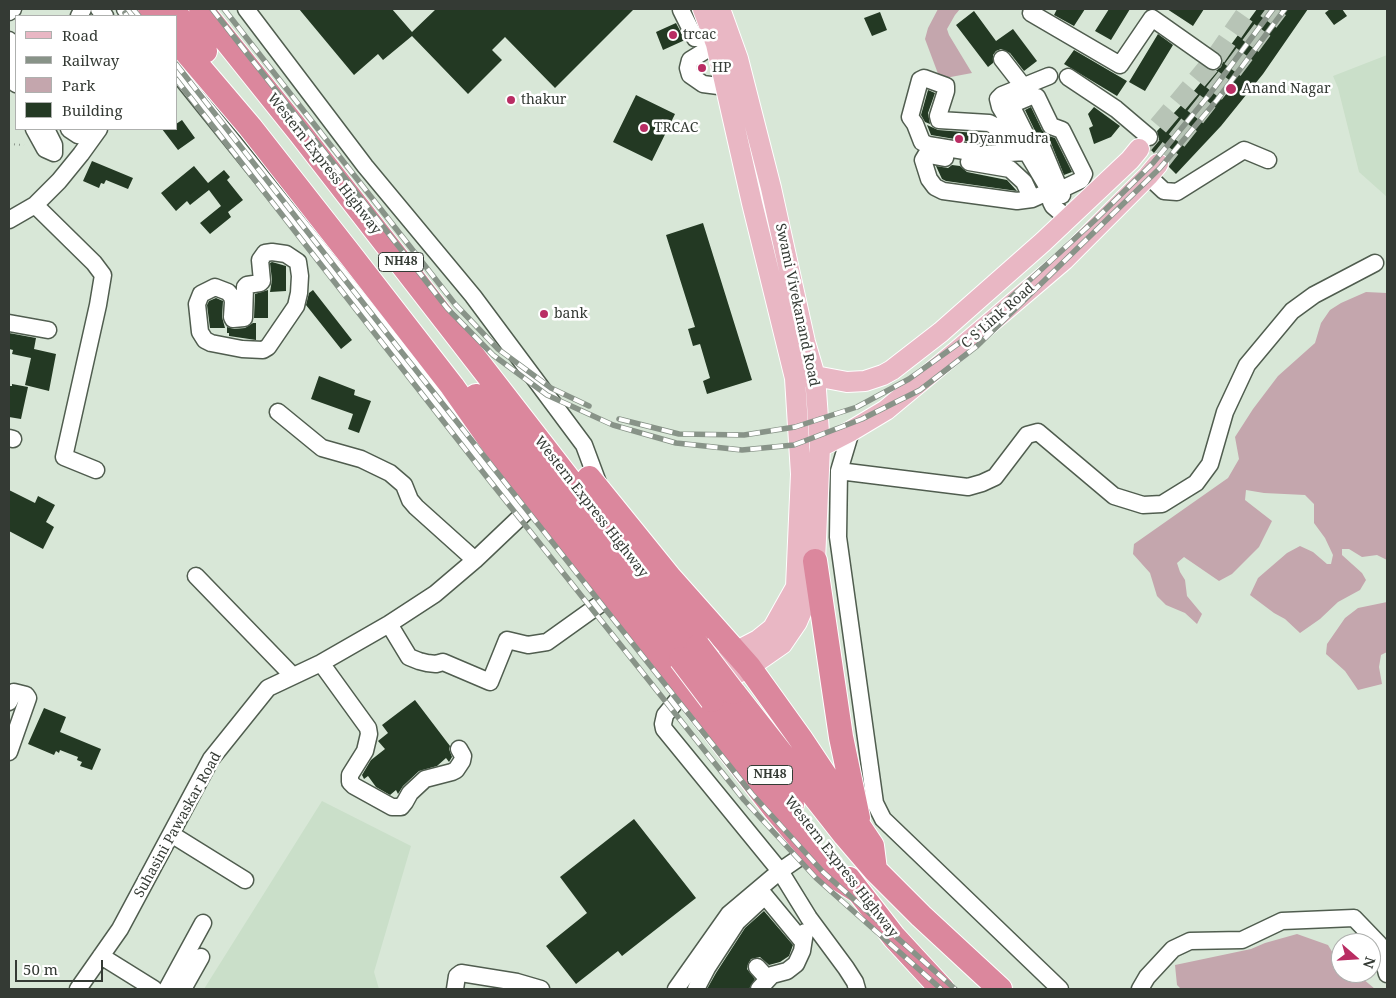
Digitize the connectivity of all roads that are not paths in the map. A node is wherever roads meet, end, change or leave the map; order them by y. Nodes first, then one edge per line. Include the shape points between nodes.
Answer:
1 (13, 9) edge
2 (201, 9) edge
3 (222, 9) edge
4 (246, 9) edge
5 (682, 9) edge
6 (703, 9) edge
7 (720, 9) edge
8 (1034, 9) edge
9 (9, 12) edge
10 (178, 17) edge
11 (9, 40) edge
12 (715, 40) junction
13 (178, 42) edge
14 (178, 42) edge
15 (1002, 59) dead end
16 (1213, 61) dead end
17 (13, 69) edge
18 (251, 72) junction
19 (178, 73) edge
20 (1049, 76) dead end
21 (1068, 77) dead end
22 (225, 79) junction
23 (1023, 86) junction
24 (726, 87) junction
25 (35, 130) edge
26 (98, 130) edge
27 (79, 131) edge
28 (47, 142) edge
29 (1144, 143) joint
30 (17, 144) edge
31 (1027, 152) junction
32 (1008, 153) junction
33 (81, 154) junction
34 (1268, 160) dead end
35 (69, 168) junction
36 (1153, 170) joint
37 (1056, 192) junction
38 (1032, 199) junction
39 (35, 205) junction
40 (1073, 212) junction
41 (9, 220) edge
42 (316, 245) junction
43 (298, 262) junction
44 (1375, 263) dead end
45 (9, 323) edge
46 (48, 330) dead end
47 (882, 375) junction
48 (815, 376) junction
49 (795, 378) junction
50 (895, 402) junction
51 (278, 412) dead end
52 (851, 431) junction
53 (820, 447) junction
54 (549, 453) junction
55 (96, 470) dead end
56 (839, 471) junction
57 (539, 474) junction
58 (603, 495) junction
59 (530, 506) junction
60 (475, 560) junction
61 (815, 561) junction
62 (196, 576) dead end
63 (610, 597) junction
64 (389, 624) junction
65 (689, 652) junction
66 (742, 660) junction
67 (322, 663) junction
68 (293, 676) junction
69 (705, 696) junction
70 (9, 702) edge
71 (459, 749) dead end
72 (9, 752) edge
73 (860, 830) junction
74 (171, 834) junction
75 (809, 850) junction
76 (875, 870) junction
77 (783, 875) junction
78 (245, 880) dead end
79 (858, 891) junction
80 (765, 896) junction
81 (809, 918) junction
82 (204, 923) dead end
83 (803, 942) junction
84 (711, 950) junction
85 (101, 956) junction
86 (201, 957) dead end
87 (1387, 974) edge
88 (761, 978) edge
89 (680, 984) edge
90 (854, 987) edge
91 (78, 989) edge
92 (154, 989) edge
93 (167, 989) edge
94 (182, 989) edge
95 (455, 989) edge
96 (541, 989) edge
97 (696, 989) edge
98 (942, 989) edge
99 (1000, 989) edge
100 (1060, 989) edge
101 (1140, 989) edge

1 - 9 street
2 - 18 highway, Western Express Highway / NH48
3 - 18 highway via 232,23
4 - 58 street via 364,166 472,296 584,445
5 - 12 street via 695,38
6 - 12 main road, Swami Vivekanand Road
7 - 48 main road, Swami Vivekanand Road via 738,59
8 - 16 street via 1032,13 1120,65 1152,18
10 - 22 highway, Western Express Highway / NH48
11 - 17 street
12 - 24 main road, Swami Vivekanand Road
12 - 24 street via 690,60 688,68 690,75 703,84
13 - 22 highway
14 - 59 highway via 250,128 452,386 505,461
15 - 23 street
18 - 54 highway, Western Express Highway / NH48
19 - 42 street
20 - 23 street
21 - 29 street via 1116,109
22 - 57 highway, Western Express Highway / NH48
23 - 31 street via 998,99
24 - 49 main road, Swami Vivekanand Road
25 - 28 street
26 - 33 street
27 - 33 street
28 - 30 street
28 - 35 street
29 - 40 main road, C S Link Road
31 - 32 street
31 - 37 street
32 - 32 street via 984,154 922,142 910,117 920,80 924,78 946,86 939,120 995,126
33 - 35 street
34 - 36 street via 1244,150 1177,192 1164,191
35 - 39 street
36 - 50 main road, C S Link Road via 1064,260
37 - 37 street via 1042,147 1030,143 1013,109 1013,104 1032,96 1037,97 1051,126 1062,130 1084,174 1081,180
37 - 38 street
37 - 40 street via 1051,202 1053,206
38 - 38 street via 1017,201 943,190 935,187 929,179 923,160 929,155 1010,169 1024,182
39 - 41 street
39 - 55 street via 104,275 64,458
40 - 47 main road, C S Link Road via 941,332
42 - 43 street
42 - 59 street
43 - 43 street via 286,254 272,252 262,256 262,281 245,287 244,318 233,319 232,296 228,292 215,287 201,294 197,304 200,332 205,340 242,349 263,350 268,347 296,306 300,276
44 - 56 street via 1314,294 1292,310 1247,365 1225,412 1210,464 1196,483 1162,504 1142,505 1114,496 1038,432 1027,435 995,477 968,487
45 - 46 street
47 - 48 main road, C S Link Road via 865,381 847,382
47 - 50 main road
48 - 49 main road, C S Link Road
48 - 53 main road, Swami Vivekanand Road
49 - 66 main road, Swami Vivekanand Road via 801,474 796,587 773,628
50 - 52 main road, C S Link Road
51 - 60 street via 322,448 361,459 390,474 404,485 416,507
52 - 53 main road, C S Link Road
52 - 56 street
53 - 61 main road, Swami Vivekanand Road
54 - 58 highway via 572,458
54 - 65 highway, Western Express Highway / NH48
56 - 100 street via 838,537 875,803 883,819
57 - 59 highway
57 - 65 highway, Western Express Highway / NH48
58 - 66 highway
59 - 60 street, Suhasini Pawaskar Road
59 - 63 highway
60 - 64 street, Suhasini Pawaskar Road via 435,594
61 - 66 main road, Swami Vivekanand Road via 809,594 797,622 782,644
61 - 73 highway via 841,737
62 - 68 street
63 - 64 street via 547,642 528,645 507,640 490,682 444,662 427,663 409,657
63 - 69 highway
64 - 67 street, Suhasini Pawaskar Road
65 - 69 highway, Western Express Highway / NH48, bridge
66 - 69 main road, Swami Vivekanand Road
66 - 73 highway via 800,738
67 - 68 street, Suhasini Pawaskar Road
67 - 71 street via 368,728 366,751 350,775 354,786 392,807 400,807 425,779 456,770 463,756
68 - 74 street, Suhasini Pawaskar Road via 268,688 211,759
69 - 75 highway
69 - 76 highway, Western Express Highway / NH48 via 846,835
69 - 77 street via 666,716 664,728
69 - 79 highway, Western Express Highway / NH48
70 - 72 street via 14,692 28,698
73 - 76 highway via 872,846
74 - 78 street
74 - 85 street, Suhasini Pawaskar Road via 120,929
75 - 77 street
75 - 79 highway via 828,872
76 - 99 highway, Western Express Highway / NH48
77 - 80 street
77 - 81 street
77 - 84 street via 729,914
79 - 98 highway, Western Express Highway / NH48 via 894,937
80 - 83 street
80 - 84 street
81 - 83 street
81 - 90 street
82 - 93 street
83 - 88 street via 800,957 792,968
84 - 89 street
84 - 97 street
85 - 91 street, Suhasini Pawaskar Road
85 - 92 street
86 - 94 street
87 - 101 street via 1379,944 1354,918 1282,921 1242,940 1190,941 1173,950
89 - 97 street
95 - 96 street via 457,976 461,973

